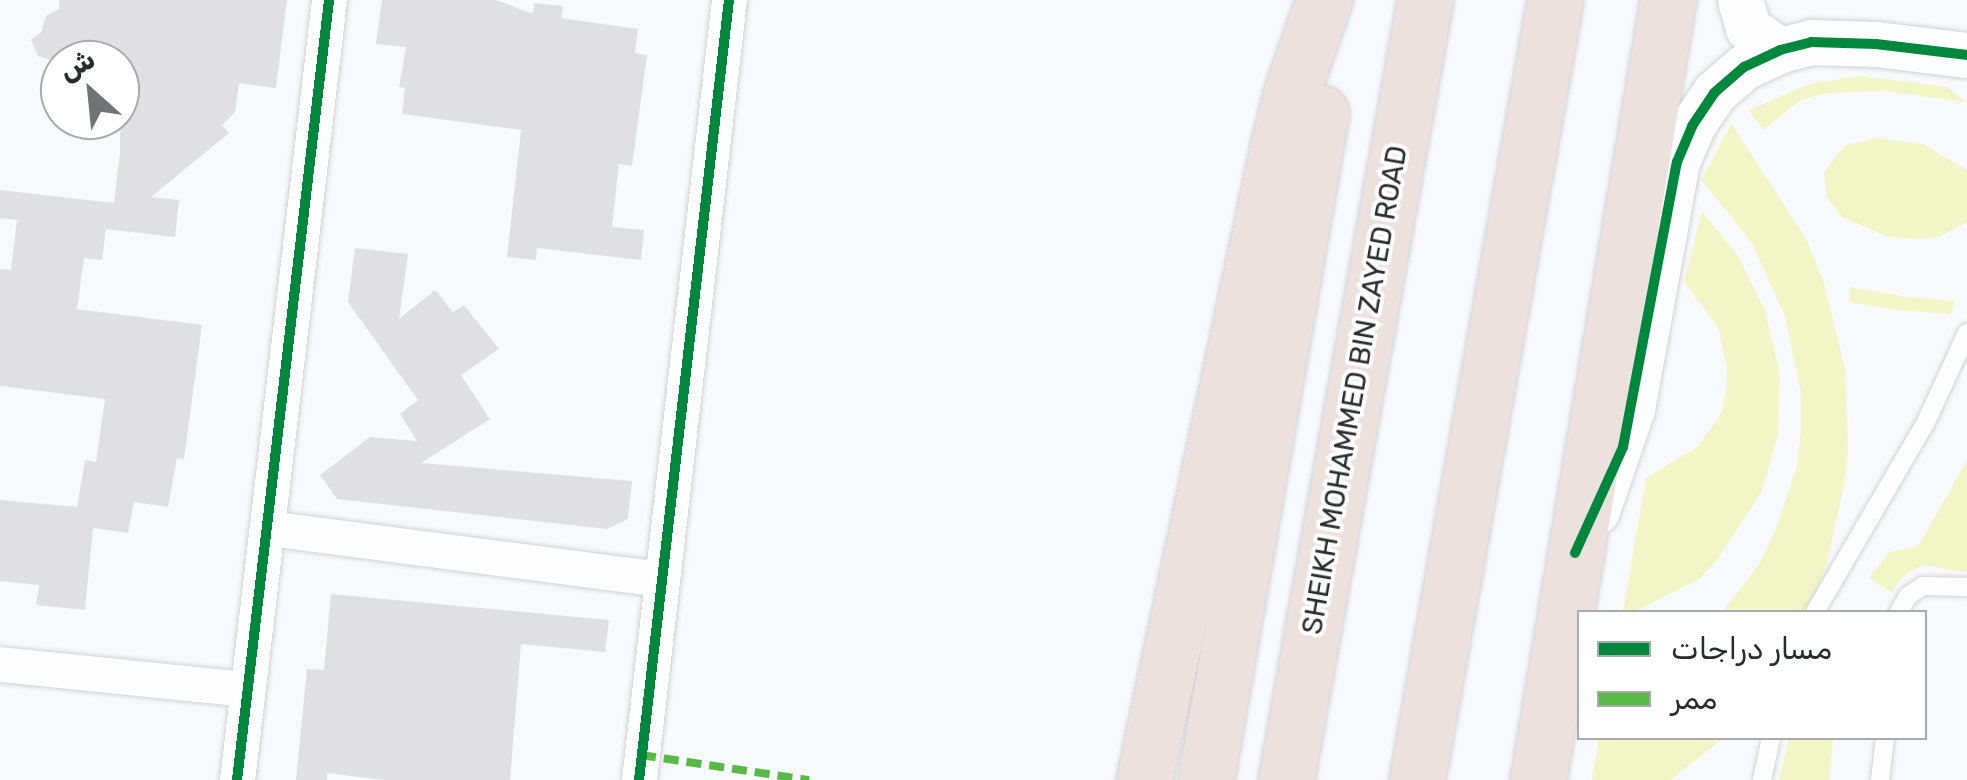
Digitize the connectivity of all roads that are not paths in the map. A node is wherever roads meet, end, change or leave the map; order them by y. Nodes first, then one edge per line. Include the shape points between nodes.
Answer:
1 (328, 0) edge
2 (729, 0) edge
3 (1326, 0) edge
4 (1425, 0) edge
5 (1555, 0) edge
6 (1668, 0) edge
7 (1740, 0) edge
8 (1780, 50) junction
9 (1967, 55) edge
10 (1967, 334) edge
11 (268, 528) junction
12 (1575, 553) junction
13 (662, 579) junction
14 (1967, 587) edge
15 (1816, 610) edge
16 (1900, 610) edge
17 (0, 664) edge
18 (247, 690) junction
19 (1771, 740) edge
20 (1885, 740) edge
21 (237, 780) edge
22 (638, 780) edge
23 (1144, 780) edge
24 (1206, 780) edge
25 (1286, 780) edge
26 (1417, 780) edge
27 (1538, 780) edge
28 (1762, 780) edge
29 (1880, 780) edge

1 - 11 street
2 - 13 street
3 - 23 highway via 1278,148
3 - 24 highway via 1316,152
4 - 25 highway, SHEIKH MOHAMMED BIN ZAYED ROAD
5 - 26 highway
6 - 12 highway
7 - 8 street via 1748,28
8 - 9 street via 1812,42
8 - 12 street via 1714,93 1692,126 1678,162 1622,447
10 - 15 lane via 1926,422
11 - 13 street
11 - 18 street
12 - 27 highway
13 - 22 street
14 - 16 lane via 1924,586
17 - 18 street
18 - 21 street
19 - 28 lane
20 - 29 lane

